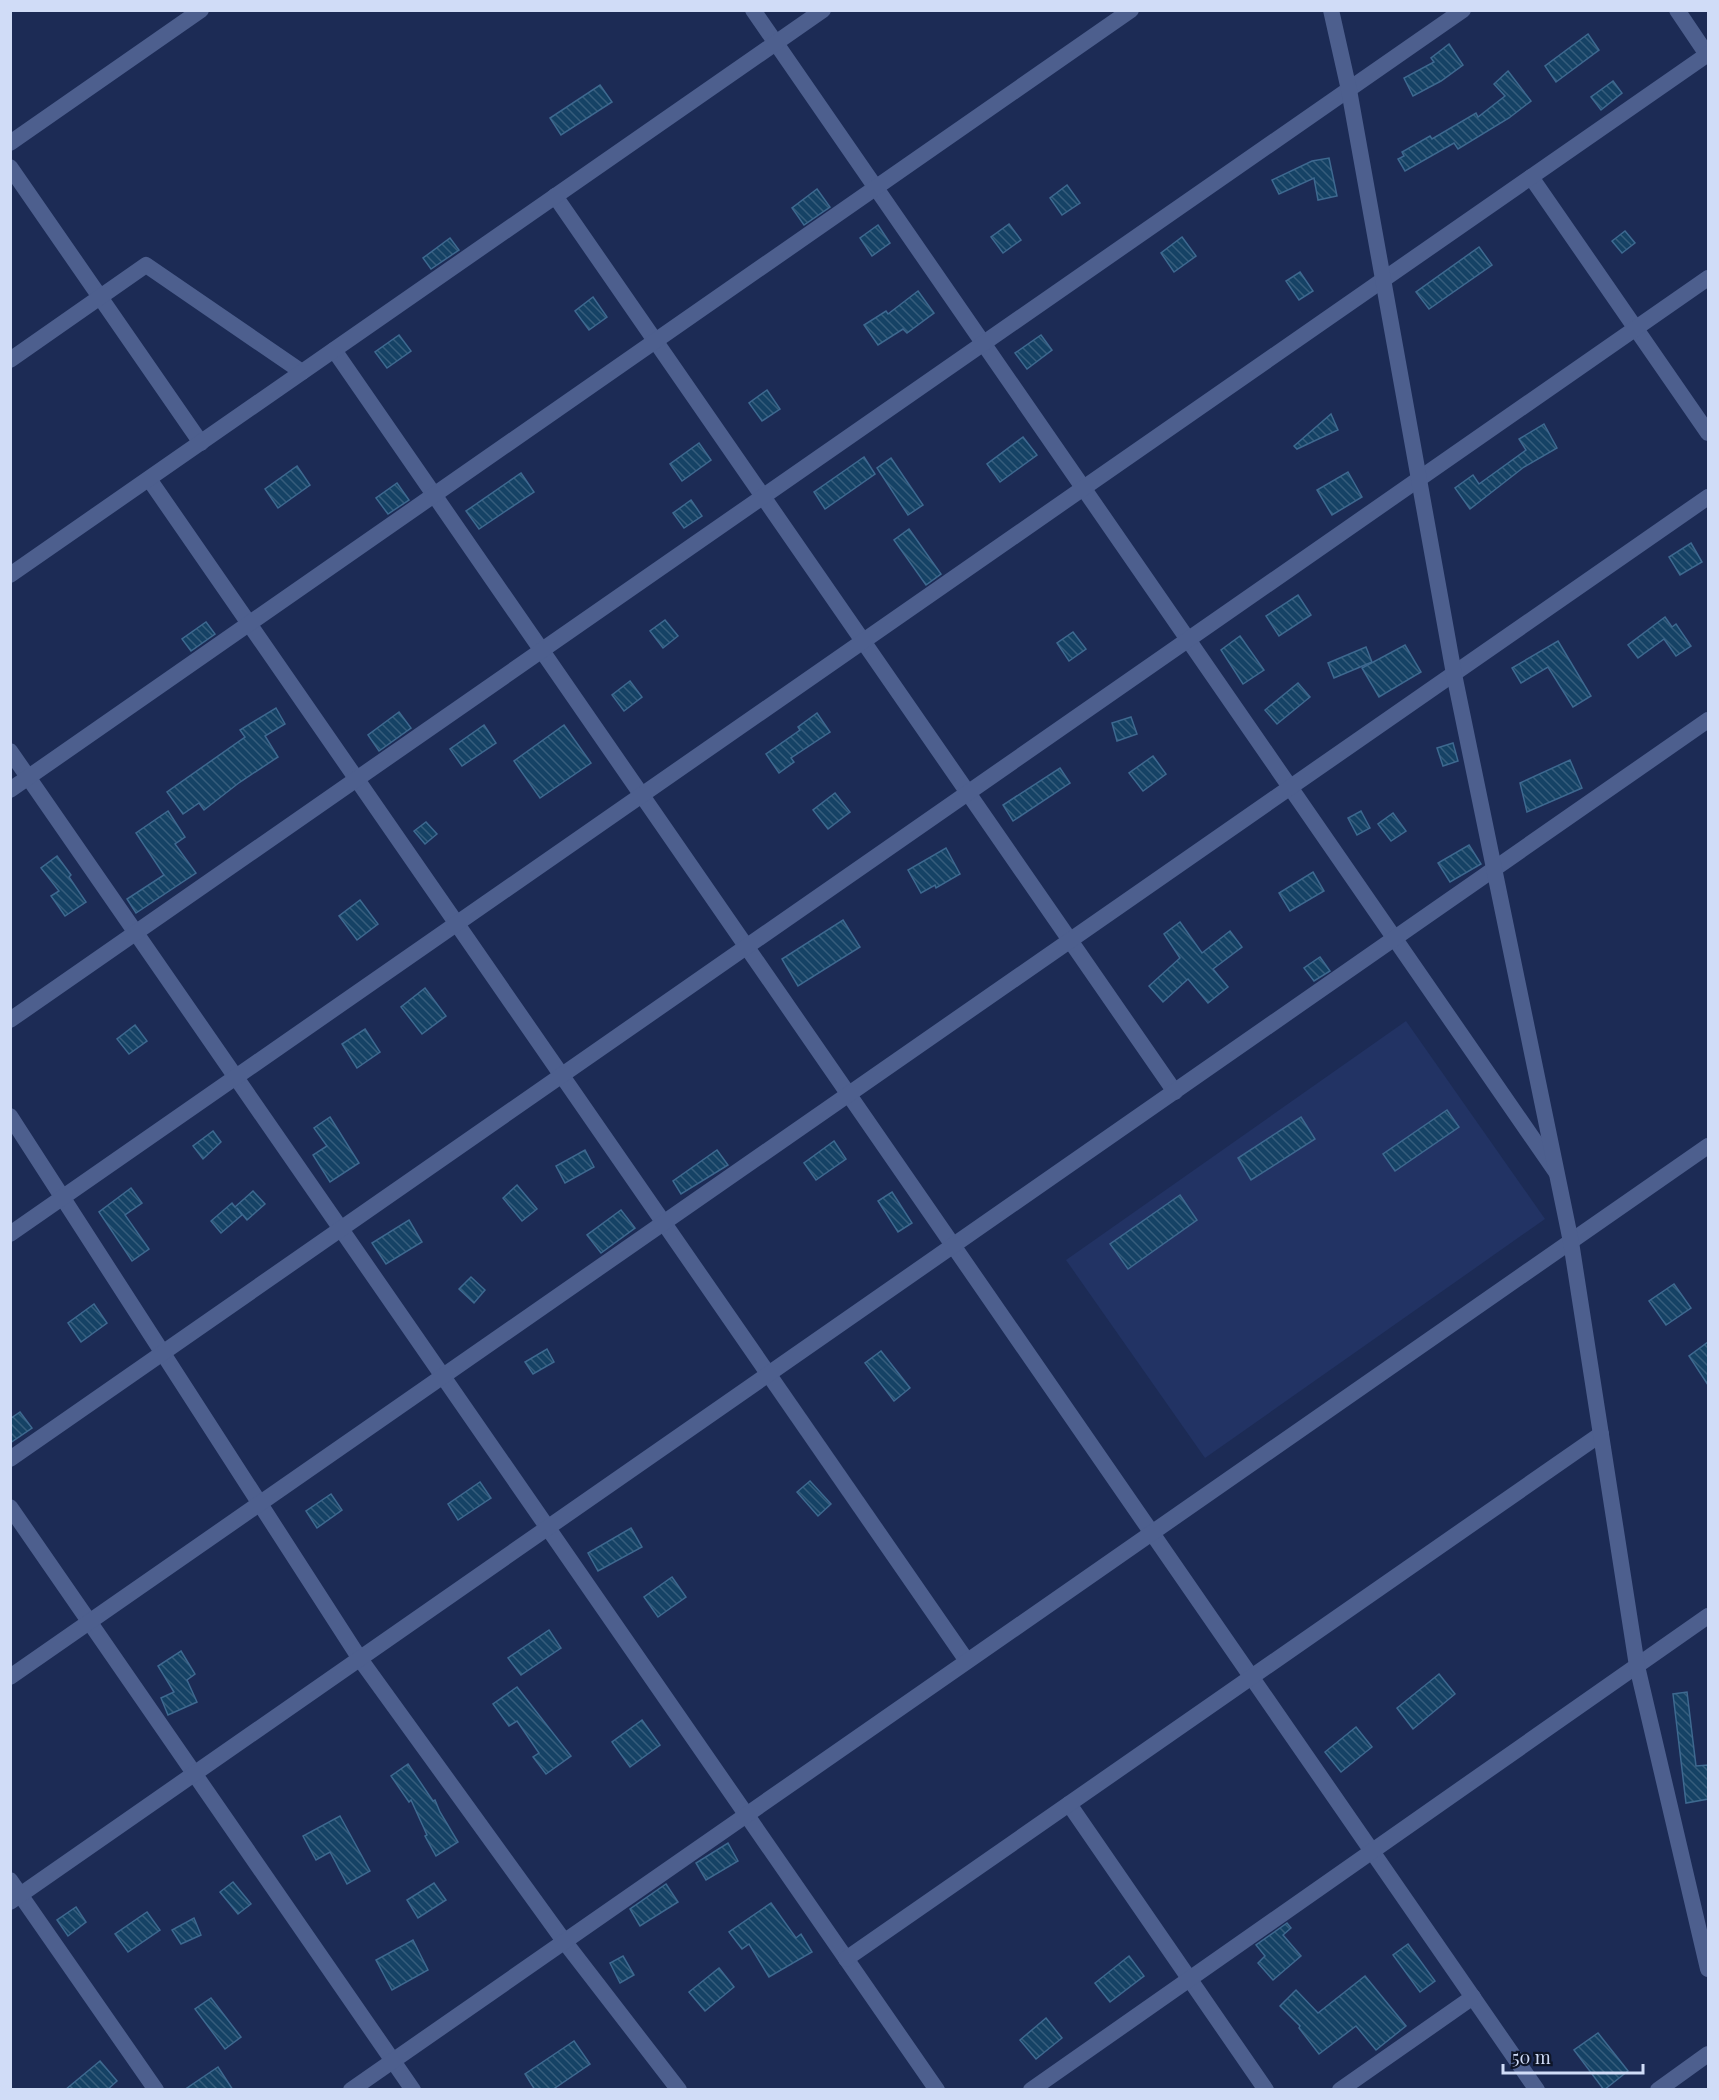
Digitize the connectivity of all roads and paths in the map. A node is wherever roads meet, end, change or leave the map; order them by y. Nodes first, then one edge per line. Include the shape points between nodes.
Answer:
1 (201, 10) edge
2 (753, 10) edge
3 (822, 10) edge
4 (1131, 10) edge
5 (1331, 10) edge
6 (1463, 10) edge
7 (1677, 10) edge
8 (776, 43) junction
9 (1708, 55) edge
10 (1349, 90) junction
11 (10, 143) edge
12 (10, 167) edge
13 (1531, 177) junction
14 (876, 188) junction
15 (555, 196) junction
16 (1383, 279) junction
17 (1708, 279) edge
18 (101, 297) junction
19 (1636, 329) junction
20 (656, 341) junction
21 (984, 344) junction
22 (334, 351) junction
23 (10, 360) edge
24 (302, 372) junction
25 (1708, 433) edge
26 (201, 442) junction
27 (149, 479) junction
28 (1419, 480) junction
29 (1083, 488) junction
30 (434, 495) junction
31 (763, 497) junction
32 (1708, 497) edge
33 (10, 575) edge
34 (249, 624) junction
35 (1188, 640) junction
36 (863, 641) junction
37 (542, 651) junction
38 (1454, 674) junction
39 (1708, 720) edge
40 (10, 751) edge
41 (28, 777) junction
42 (357, 779) junction
43 (1291, 788) junction
44 (10, 790) edge
45 (968, 793) junction
46 (641, 795) junction
47 (1493, 870) junction
48 (457, 924) junction
49 (136, 933) junction
50 (1395, 938) junction
51 (1070, 941) junction
52 (747, 947) junction
53 (10, 1020) edge
54 (562, 1075) junction
55 (236, 1077) junction
56 (1175, 1092) junction
57 (849, 1095) junction
58 (10, 1116) edge
59 (1708, 1146) edge
60 (1557, 1173) junction
61 (63, 1197) junction
62 (664, 1223) junction
63 (341, 1229) junction
64 (10, 1234) edge
65 (1570, 1242) junction
66 (953, 1246) junction
67 (163, 1353) junction
68 (769, 1374) junction
69 (443, 1377) junction
70 (1601, 1434) junction
71 (10, 1459) edge
72 (260, 1504) junction
73 (10, 1507) edge
74 (548, 1528) junction
75 (1152, 1533) junction
76 (1708, 1616) edge
77 (90, 1622) junction
78 (360, 1659) junction
79 (967, 1661) junction
80 (1637, 1666) junction
81 (10, 1677) edge
82 (1251, 1677) junction
83 (195, 1774) junction
84 (1069, 1804) junction
85 (747, 1815) junction
86 (1372, 1851) junction
87 (10, 1880) edge
88 (16, 1898) edge
89 (564, 1941) junction
90 (846, 1959) junction
91 (1708, 1969) edge
92 (1190, 1979) junction
93 (1473, 1997) junction
94 (1708, 2054) edge
95 (393, 2060) junction
96 (156, 2090) edge
97 (351, 2090) edge
98 (413, 2090) edge
99 (679, 2090) edge
100 (937, 2090) edge
101 (1031, 2090) edge
102 (1266, 2090) edge
103 (1340, 2090) edge
104 (1537, 2090) edge
105 (1658, 2090) edge

1 - 11 street
2 - 8 street
3 - 8 street
4 - 14 street
5 - 10 street
6 - 10 street
7 - 9 street
8 - 14 street
8 - 15 street
9 - 13 street
10 - 16 street
10 - 21 street
12 - 18 street
13 - 16 street
13 - 19 street
14 - 20 street
14 - 21 street
15 - 20 street
15 - 22 street
16 - 28 street
16 - 29 street
17 - 19 street
18 - 23 street
18 - 24 street via 146,265
18 - 26 street
19 - 25 street
19 - 28 street
20 - 30 street
20 - 31 street
21 - 29 street
21 - 31 street
22 - 24 street
22 - 30 street
24 - 26 street
26 - 27 street
27 - 33 street
27 - 34 street
28 - 35 street
28 - 38 street
29 - 35 street
29 - 36 street
30 - 34 street
30 - 37 street
31 - 36 street
31 - 37 street
32 - 38 street
34 - 41 street
34 - 42 street
35 - 43 street
35 - 45 street
36 - 45 street
36 - 46 street
37 - 42 street
37 - 46 street
38 - 43 street
38 - 47 street
39 - 47 street
40 - 41 street
41 - 44 street
41 - 49 street
42 - 48 street
42 - 49 street
43 - 50 street
43 - 51 street
45 - 51 street
45 - 52 street
46 - 48 street
46 - 52 street
47 - 50 street
47 - 60 street
48 - 54 street
48 - 55 street
49 - 53 street
49 - 55 street
50 - 56 street
50 - 60 street
51 - 56 street
51 - 57 street
52 - 54 street
52 - 57 street
54 - 62 street
54 - 63 street
55 - 61 street
55 - 63 street
56 - 66 street
57 - 62 street
57 - 66 street
58 - 61 street
59 - 65 street
60 - 65 street
61 - 64 street
61 - 67 street
62 - 68 street
62 - 69 street
63 - 67 street
63 - 69 street
65 - 70 street
65 - 75 street
66 - 68 street
66 - 75 street
67 - 71 street
67 - 72 street
68 - 74 street
68 - 79 street
69 - 72 street
69 - 74 street
70 - 80 street
70 - 82 street
72 - 77 street
72 - 78 street
73 - 77 street
74 - 78 street
74 - 85 street
75 - 79 street
75 - 82 street
76 - 80 street
77 - 81 street
77 - 83 street
78 - 83 street
78 - 89 street
79 - 85 street
80 - 86 street
80 - 91 street
82 - 84 street
82 - 86 street
83 - 88 street
83 - 95 street
84 - 90 street
84 - 92 street
85 - 89 street
85 - 90 street
86 - 92 street
86 - 93 street
87 - 88 street
88 - 96 street
89 - 95 street
89 - 99 street
90 - 100 street
92 - 101 street
92 - 102 street
93 - 103 street
93 - 104 street
94 - 105 street
95 - 97 street
95 - 98 street

